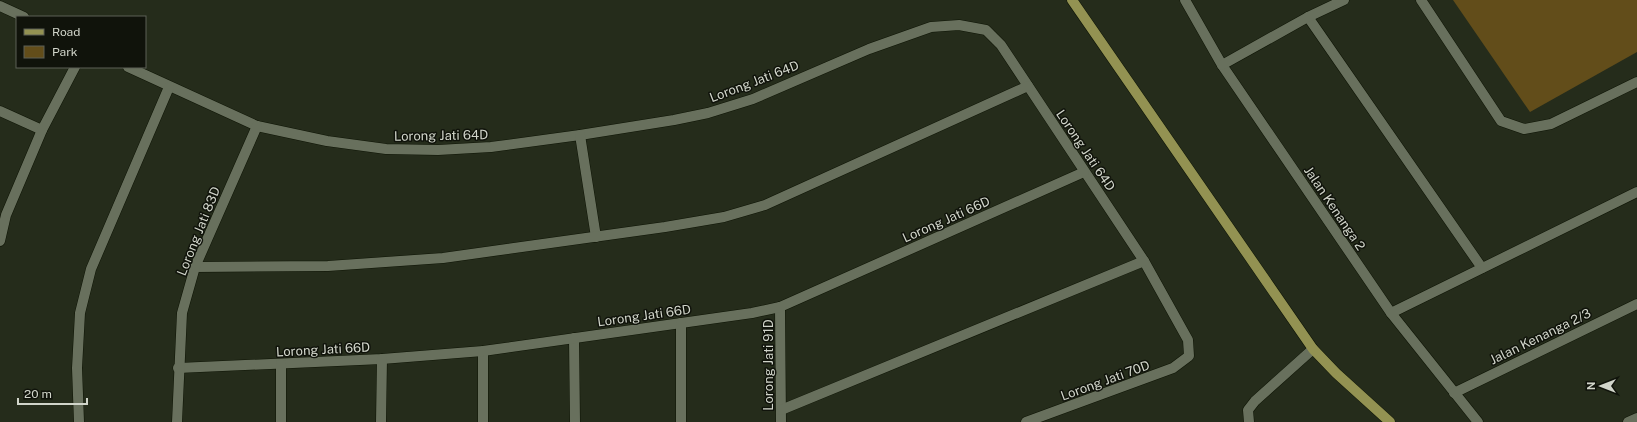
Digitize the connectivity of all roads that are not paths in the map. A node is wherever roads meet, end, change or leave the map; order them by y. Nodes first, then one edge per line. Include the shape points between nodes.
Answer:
1 (1072, 0) edge
2 (1185, 0) edge
3 (1344, 0) edge
4 (1421, 0) edge
5 (0, 6) edge
6 (22, 16) edge
7 (1308, 17) junction
8 (1222, 65) junction
9 (74, 68) edge
10 (130, 68) edge
11 (1637, 82) edge
12 (1028, 86) junction
13 (169, 87) junction
14 (0, 111) edge
15 (258, 126) junction
16 (42, 130) junction
17 (580, 135) junction
18 (1084, 172) junction
19 (1637, 192) edge
20 (3, 214) edge
21 (596, 237) junction
22 (0, 241) edge
23 (1144, 261) junction
24 (195, 267) junction
25 (1482, 268) junction
26 (1637, 304) edge
27 (780, 307) junction
28 (1391, 313) junction
29 (682, 323) junction
30 (574, 338) junction
31 (1313, 349) junction
32 (483, 351) junction
33 (1189, 356) joint
34 (382, 359) junction
35 (281, 364) junction
36 (178, 368) junction
37 (1454, 392) junction
38 (781, 410) junction
39 (1637, 418) edge
40 (1386, 420) edge
41 (78, 422) edge
42 (177, 422) edge
43 (281, 422) edge
44 (381, 422) edge
45 (483, 422) edge
46 (575, 422) edge
47 (681, 422) edge
48 (781, 422) edge
49 (1026, 422) edge
50 (1249, 422) edge
51 (1478, 422) edge
52 (1628, 422) edge

1 - 31 main road
2 - 8 street, Jalan Kenanga 2
3 - 7 street
4 - 11 street via 1501,121 1524,129 1551,124
5 - 6 street
7 - 8 street
7 - 25 street
8 - 28 street, Jalan Kenanga 2
9 - 16 street
10 - 13 street, Lorong Jati 64D
12 - 17 street, Lorong Jati 64D via 1001,45 986,30 959,25 931,26 869,49 753,99 708,113
12 - 18 street, Lorong Jati 64D
12 - 21 street via 765,206 724,217
13 - 15 street, Lorong Jati 64D
13 - 41 street via 91,269 80,313
14 - 16 street
15 - 17 street, Lorong Jati 64D via 327,141 386,149 491,147
15 - 24 street, Lorong Jati 83D
16 - 20 street
17 - 21 street
18 - 23 street, Lorong Jati 64D
18 - 27 street, Lorong Jati 66D
19 - 25 street
20 - 22 street
21 - 24 street via 435,259 328,266
23 - 33 street, Lorong Jati 64D via 1188,340
23 - 38 street
24 - 36 street, Lorong Jati 83D via 182,313
25 - 28 street
26 - 37 street, Jalan Kenanga 2/3
27 - 29 street, Lorong Jati 66D
27 - 38 street, Lorong Jati 91D
28 - 37 street, Jalan Kenanga 2
29 - 30 street, Lorong Jati 66D
29 - 47 street
30 - 32 street, Lorong Jati 66D
30 - 46 street
31 - 40 main road
31 - 50 street via 1255,401 1248,410
32 - 34 street, Lorong Jati 66D
32 - 45 street
33 - 49 street, Lorong Jati 70D via 1173,368
34 - 35 street, Lorong Jati 66D
34 - 44 street
35 - 36 street, Lorong Jati 66D
35 - 43 street
36 - 42 street, Lorong Jati 83D
37 - 51 street, Jalan Kenanga 2
38 - 48 street, Lorong Jati 91D
39 - 52 street

